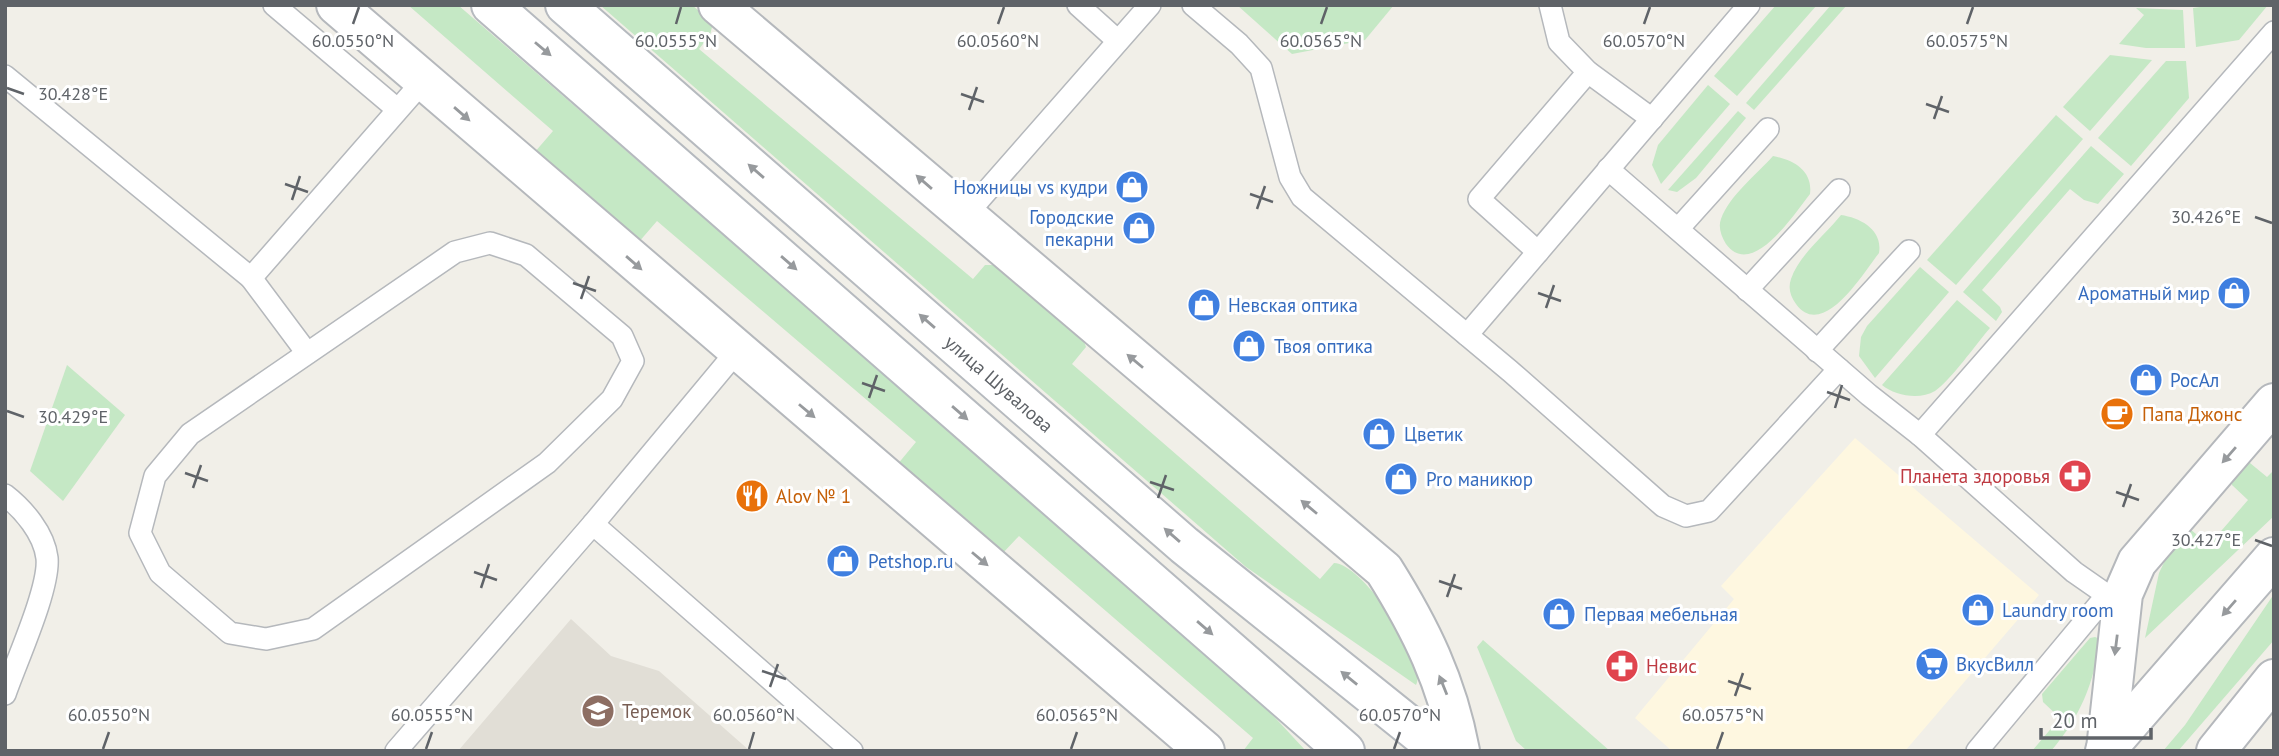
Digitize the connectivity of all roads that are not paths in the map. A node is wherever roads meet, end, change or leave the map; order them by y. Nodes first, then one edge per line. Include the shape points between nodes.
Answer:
1 (274, 5) edge
2 (337, 5) edge
3 (491, 5) edge
4 (565, 5) edge
5 (718, 5) edge
6 (1078, 5) edge
7 (1150, 5) edge
8 (1193, 5) edge
9 (1550, 5) edge
10 (1749, 5) edge
11 (2274, 32) edge
12 (1118, 41) junction
13 (1588, 72) junction
14 (5, 76) edge
15 (424, 80) junction
16 (397, 109) junction
17 (1652, 119) junction
18 (1768, 129) dead end
19 (1608, 169) junction
20 (1839, 190) dead end
21 (964, 217) junction
22 (1678, 229) junction
23 (1909, 251) dead end
24 (1538, 252) junction
25 (251, 278) junction
26 (1747, 290) junction
27 (1467, 335) junction
28 (737, 351) junction
29 (1817, 351) junction
30 (307, 353) junction
31 (1839, 369) junction
32 (2274, 404) edge
33 (1920, 435) junction
34 (5, 495) edge
35 (593, 524) junction
36 (2274, 557) edge
37 (2115, 594) junction
38 (2274, 679) edge
39 (5, 694) edge
40 (2106, 750) edge
41 (396, 751) edge
42 (852, 751) edge
43 (1205, 751) edge
44 (1345, 751) edge
45 (1441, 751) edge
46 (1460, 751) edge
47 (1977, 751) edge
48 (2216, 751) edge

1 - 16 lane
2 - 15 street
3 -> 44 street
45 -> 4 street, улица Шувалова via 1184,545
21 -> 5 street
6 - 12 lane
7 - 12 lane
8 - 27 lane via 1261,68 1290,177 1302,197
9 - 13 lane via 1559,42
10 - 17 lane
11 - 33 lane
12 - 21 lane
13 - 17 lane
13 - 24 lane via 1479,200
14 - 25 lane
15 - 16 lane
15 -> 28 street
16 - 25 lane
17 - 19 lane
18 - 22 lane
19 - 22 lane
19 - 24 lane
20 - 26 lane
46 -> 21 street via 1451,704 1419,627 1384,570
22 - 26 lane
23 - 29 lane
24 - 27 lane
25 - 30 lane
26 - 29 lane
27 - 31 lane via 1663,506 1686,516 1709,511
28 - 35 lane
28 -> 43 street
29 - 31 lane
30 - 30 lane via 190,434 155,476 140,533 160,573 230,633 266,639 313,629 547,463 612,398 633,361 622,336 526,255 490,243 455,252
31 - 33 lane
32 -> 37 street via 2137,562
33 - 37 lane via 2074,572
34 - 39 lane via 36,530 47,556 44,580
35 - 41 lane
35 - 42 lane
36 -> 40 street
37 -> 40 street
37 - 47 lane
38 - 48 street

